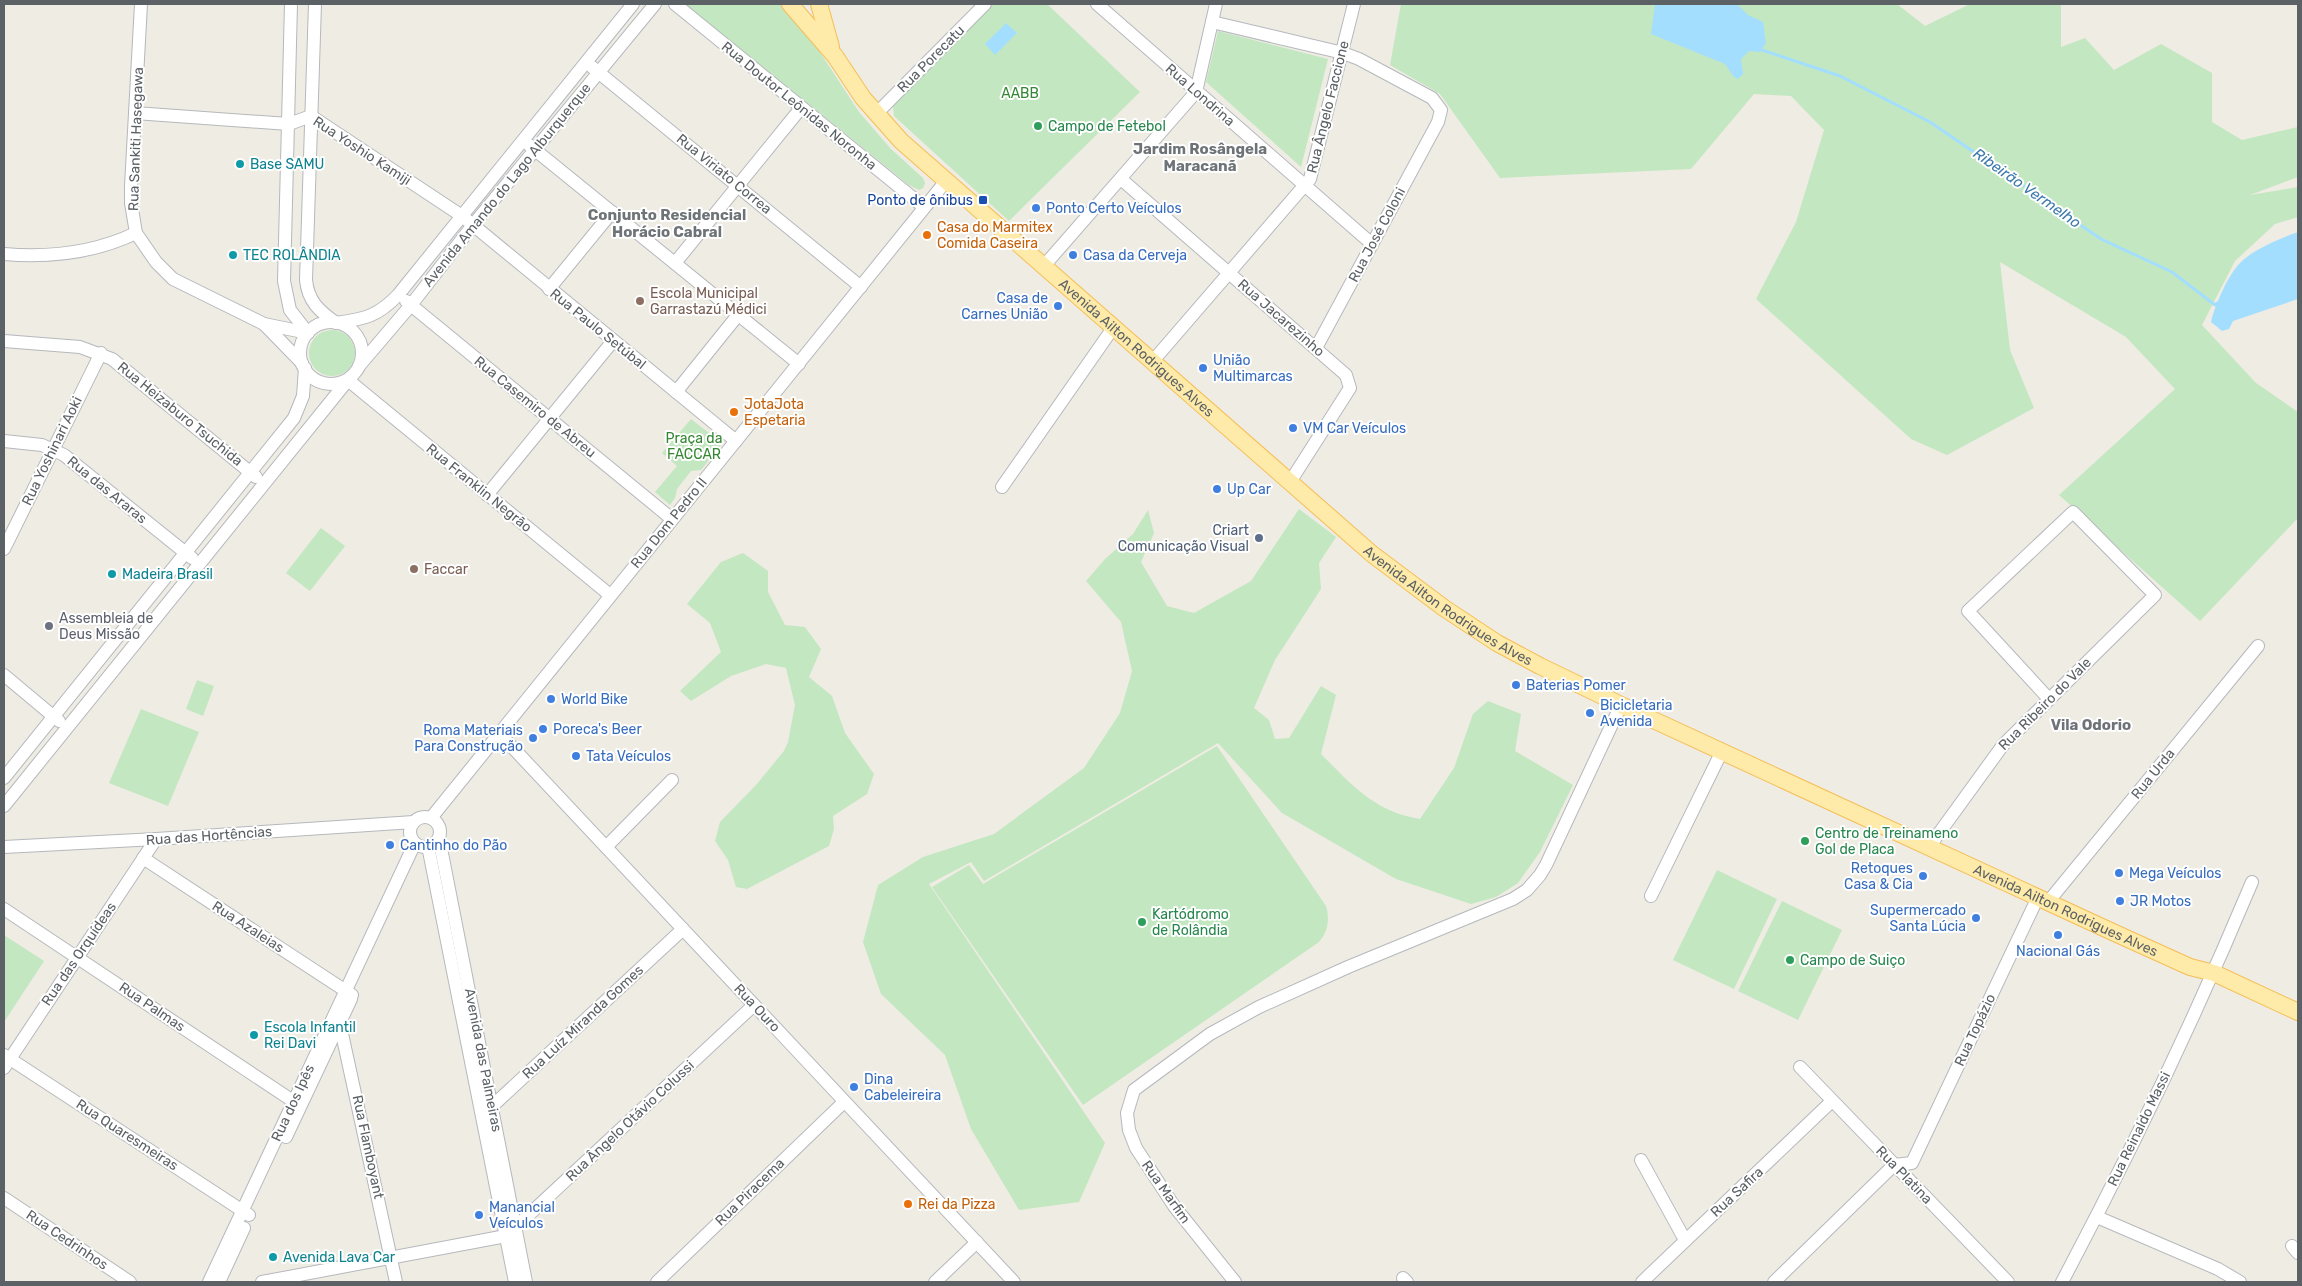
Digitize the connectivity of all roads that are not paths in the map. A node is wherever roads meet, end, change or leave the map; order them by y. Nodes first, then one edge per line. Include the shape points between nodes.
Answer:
1 (141, 4) edge
2 (291, 4) edge
3 (315, 4) edge
4 (634, 4) edge
5 (655, 4) edge
6 (675, 4) edge
7 (790, 4) edge
8 (819, 4) edge
9 (985, 4) edge
10 (1096, 4) edge
11 (1216, 4) edge
12 (1354, 4) edge
13 (1212, 22) junction
14 (1343, 53) junction
15 (835, 56) junction
16 (586, 62) junction
17 (598, 72) junction
18 (1196, 92) junction
19 (801, 108) junction
20 (135, 113) junction
21 (876, 114) junction
22 (311, 116) junction
23 (289, 124) junction
24 (523, 140) junction
25 (536, 150) junction
26 (1121, 179) junction
27 (946, 181) junction
28 (739, 186) junction
29 (1305, 187) junction
30 (924, 207) junction
31 (612, 212) junction
32 (462, 216) junction
33 (473, 226) junction
34 (136, 233) junction
35 (1372, 244) junction
36 (4, 254) edge
37 (675, 263) junction
38 (1043, 267) junction
39 (1229, 274) junction
40 (861, 287) junction
41 (549, 289) junction
42 (398, 295) junction
43 (411, 305) junction
44 (738, 315) junction
45 (336, 323) junction
46 (264, 324) junction
47 (1113, 328) junction
48 (308, 333) junction
49 (4, 341) edge
50 (613, 341) junction
51 (1316, 348) junction
52 (101, 353) junction
53 (1152, 362) junction
54 (799, 364) junction
55 (303, 366) junction
56 (358, 366) junction
57 (348, 380) junction
58 (676, 392) junction
59 (550, 419) junction
60 (4, 441) edge
61 (736, 441) junction
62 (53, 449) junction
63 (250, 472) junction
64 (1290, 482) junction
65 (264, 483) junction
66 (1002, 486) dead end
67 (487, 495) junction
68 (672, 519) junction
69 (4, 549) edge
70 (186, 553) junction
71 (199, 564) junction
72 (610, 596) junction
73 (2258, 646) dead end
74 (4, 675) edge
75 (2049, 699) junction
76 (1621, 705) junction
77 (54, 716) junction
78 (67, 727) junction
79 (498, 733) junction
80 (1722, 752) junction
81 (4, 778) edge
82 (672, 780) dead end
83 (4, 806) edge
84 (431, 818) junction
85 (414, 822) junction
86 (439, 838) junction
87 (156, 840) junction
88 (421, 845) junction
89 (4, 847) edge
90 (606, 847) junction
91 (1928, 847) junction
92 (143, 858) junction
93 (2252, 882) dead end
94 (1651, 896) dead end
95 (2043, 900) junction
96 (4, 909) edge
97 (683, 929) junction
98 (76, 957) junction
99 (2212, 978) junction
100 (349, 993) junction
101 (754, 1005) junction
102 (2298, 1012) edge
103 (337, 1019) junction
104 (2298, 1023) edge
105 (6, 1061) edge
106 (1800, 1068) dead end
107 (1832, 1101) junction
108 (844, 1102) junction
109 (297, 1104) junction
110 (487, 1111) junction
111 (1641, 1160) dead end
112 (1912, 1163) junction
113 (1894, 1165) junction
114 (1905, 1176) junction
115 (4, 1198) edge
116 (246, 1213) junction
117 (2097, 1217) junction
118 (511, 1232) junction
119 (1685, 1240) junction
120 (977, 1242) junction
121 (392, 1258) junction
122 (130, 1282) edge
123 (209, 1282) edge
124 (219, 1282) edge
125 (262, 1282) edge
126 (396, 1282) edge
127 (515, 1282) edge
128 (526, 1282) edge
129 (656, 1282) edge
130 (935, 1282) edge
131 (1014, 1282) edge
132 (1235, 1282) edge
133 (1642, 1282) edge
134 (1774, 1282) edge
135 (2008, 1282) edge
136 (2062, 1282) edge
137 (2240, 1282) edge

1 - 20 street, Rua Sankiti Hasegawa
2 - 23 street
3 - 22 street
4 - 16 street, Avenida Amando do Lago Alburquerque
5 - 17 street, Avenida Amando do Lago Alburquerque
6 - 19 street, Rua Doutor Leônidas Noronha
7 - 15 main road
8 - 15 main road
9 - 21 street, Rua Porecatu
10 - 18 street, Rua Londrina
11 - 13 street
12 - 14 street, Rua Ângelo Faccione
13 - 14 street
13 - 18 street
14 - 29 street, Rua Ângelo Faccione via 1313,169
14 - 35 street, Rua José Coloni via 1432,98 1441,110 1438,122
15 - 21 main road, Avenida Ailton Rodrigues Alves
16 - 17 street, Rua Viriato Correa
16 - 24 street, Avenida Amando do Lago Alburquerque
17 - 25 street, Avenida Amando do Lago Alburquerque
17 - 28 street, Rua Viriato Correa
18 - 26 street
18 - 29 street, Rua Londrina
19 - 28 street
19 - 30 street, Rua Doutor Leônidas Noronha
20 - 23 street, Rua Yoshio Kamiji
20 - 34 street, Rua Sankiti Hasegawa via 131,203
21 - 27 main road, Avenida Ailton Rodrigues Alves
22 - 23 street, Rua Yoshio Kamiji
22 - 32 street, Rua Yoshio Kamiji
22 - 45 street via 307,290 317,309
23 - 48 street via 284,281 290,310
24 - 25 street
24 - 32 street, Avenida Amando do Lago Alburquerque
25 - 31 street
25 - 33 street, Avenida Amando do Lago Alburquerque
26 - 38 street
26 - 39 street, Rua Jacarezinho
27 - 30 street, Rua Dom Pedro II
27 - 38 main road, Avenida Ailton Rodrigues Alves
28 - 37 street
28 - 40 street, Rua Viriato Correa
29 - 35 street, Rua Londrina
29 - 39 street, Rua Ângelo Faccione
30 - 40 street, Rua Dom Pedro II
31 - 37 street
31 - 41 street
32 - 33 street, Rua Paulo Setúbal
32 - 42 street, Avenida Amando do Lago Alburquerque
33 - 41 street, Rua Paulo Setúbal
33 - 43 street, Avenida Amando do Lago Alburquerque
34 - 36 street via 85,251 45,255
34 - 46 street, Rua Sankiti Hasegawa via 152,258 173,279
35 - 51 street, Rua José Coloni
37 - 44 street
38 - 47 main road, Avenida Ailton Rodrigues Alves
39 - 51 street, Rua Jacarezinho
39 - 53 street, Rua Ângelo Faccione
40 - 54 street, Rua Dom Pedro II
41 - 50 street, Rua Paulo Setúbal
42 - 43 street, Rua Casemiro de Abreu
42 - 45 street, Avenida Amando do Lago Alburquerque via 372,316
43 - 56 street, Avenida Amando do Lago Alburquerque
43 - 59 street, Rua Casemiro de Abreu
44 - 54 street
44 - 58 street
45 - 48 street via 324,323
45 - 56 street via 353,331 360,342 362,354
46 - 48 street, Rua Sankiti Hasegawa
46 - 55 street, Rua Sankiti Hasegawa
47 - 53 main road, Avenida Ailton Rodrigues Alves
47 - 66 street
48 - 55 street via 302,344
49 - 52 street, Rua Heizaburo Tsuchida via 80,347
50 - 58 street, Rua Paulo Setúbal
50 - 59 street
51 - 64 street, Rua Jacarezinho via 1346,375 1350,388
52 - 62 street, Rua Yoshinari Aoki
52 - 63 street, Rua Heizaburo Tsuchida via 122,365
53 - 64 main road, Avenida Ailton Rodrigues Alves
54 - 61 street, Rua Dom Pedro II
55 - 57 street via 312,377 323,382 334,384
55 - 63 street via 303,396 294,418
56 - 57 street
57 - 65 street
57 - 67 street, Rua Franklin Negrão
58 - 61 street, Rua Paulo Setúbal
59 - 67 street
59 - 68 street, Rua Casemiro de Abreu
60 - 62 street, Rua das Araras
61 - 68 street, Rua Dom Pedro II
62 - 69 street, Rua Yoshinari Aoki
62 - 70 street, Rua das Araras
63 - 65 street, Rua Heizaburo Tsuchida
63 - 70 street
64 - 76 main road, Avenida Ailton Rodrigues Alves via 1372,554 1471,627 1540,666
65 - 71 street
67 - 72 street, Rua Franklin Negrão
68 - 72 street, Rua Dom Pedro II
70 - 71 street, Rua das Araras
70 - 77 street
71 - 78 street
72 - 79 street, Rua Dom Pedro II
73 - 95 street, Rua Urda
74 - 77 street
75 - 75 street, Rua Ribeiro do Vale via 2155,595 2073,512 1968,611
75 - 91 street, Rua Ribeiro do Vale via 2003,744
76 - 80 main road, Avenida Ailton Rodrigues Alves
76 - 132 street, Rua Marfim via 1546,864 1527,890 1486,911 1259,1007 1210,1034 1134,1090 1127,1113 1136,1148 1174,1206
77 - 78 street
77 - 81 street
78 - 83 street
79 - 84 street, Rua Dom Pedro II
79 - 90 street, Rua Ouro
80 - 91 main road, Avenida Ailton Rodrigues Alves
80 - 94 street
82 - 90 street
84 - 85 street via 421,817
84 - 86 street via 439,826
85 - 87 street, Rua das Hortências
85 - 88 street via 410,834
86 - 88 street via 435,843
86 - 110 street, Avenida das Palmeiras
87 - 89 street, Rua das Hortências
87 - 92 street, Rua das Orquídeas
88 - 100 street, Rua dos Ipês
88 - 110 street, Avenida das Palmeiras
90 - 97 street, Rua Ouro
91 - 95 main road, Avenida Ailton Rodrigues Alves
92 - 98 street, Rua das Orquídeas
92 - 100 street, Rua Azaleias
93 - 99 street, Rua Reinaldo Massi
95 - 99 main road, Avenida Ailton Rodrigues Alves
95 - 112 street, Rua Topázio
96 - 98 street, Rua Palmas
97 - 101 street, Rua Ouro
97 - 110 street, Rua Luíz Miranda Gomes
98 - 105 street, Rua das Orquídeas
98 - 109 street, Rua Palmas
99 - 102 main road, Avenida Ailton Rodrigues Alves
99 - 104 main road, Avenida Ailton Rodrigues Alves
99 - 117 street, Rua Reinaldo Massi
100 - 103 street, Rua dos Ipês
101 - 108 street, Rua Ouro
101 - 118 street, Rua Ângelo Otávio Colussi
103 - 109 street, Rua dos Ipês
103 - 121 street, Rua Flamboyant
105 - 116 street, Rua Quaresmeiras
106 - 107 street, Rua Platina
107 - 113 street, Rua Platina
107 - 119 street, Rua Safira
108 - 120 street, Rua Ouro
108 - 129 street, Rua Piracema
109 - 116 street, Rua dos Ipês
110 - 118 street, Avenida das Palmeiras
111 - 119 street
112 - 113 street
112 - 114 street, Rua Topázio
113 - 114 street, Rua Platina
113 - 134 street
114 - 135 street, Rua Platina
115 - 122 street, Rua Cedrinhos
116 - 123 street, Rua dos Ipês
116 - 124 street, Rua dos Ipês
117 - 136 street, Rua Reinaldo Massi
117 - 137 street via 2218,1269
118 - 121 street
118 - 127 street, Avenida das Palmeiras
118 - 128 street, Avenida das Palmeiras
119 - 133 street, Rua Safira
120 - 130 street
120 - 131 street, Rua Ouro
121 - 125 street
121 - 126 street, Rua Flamboyant

